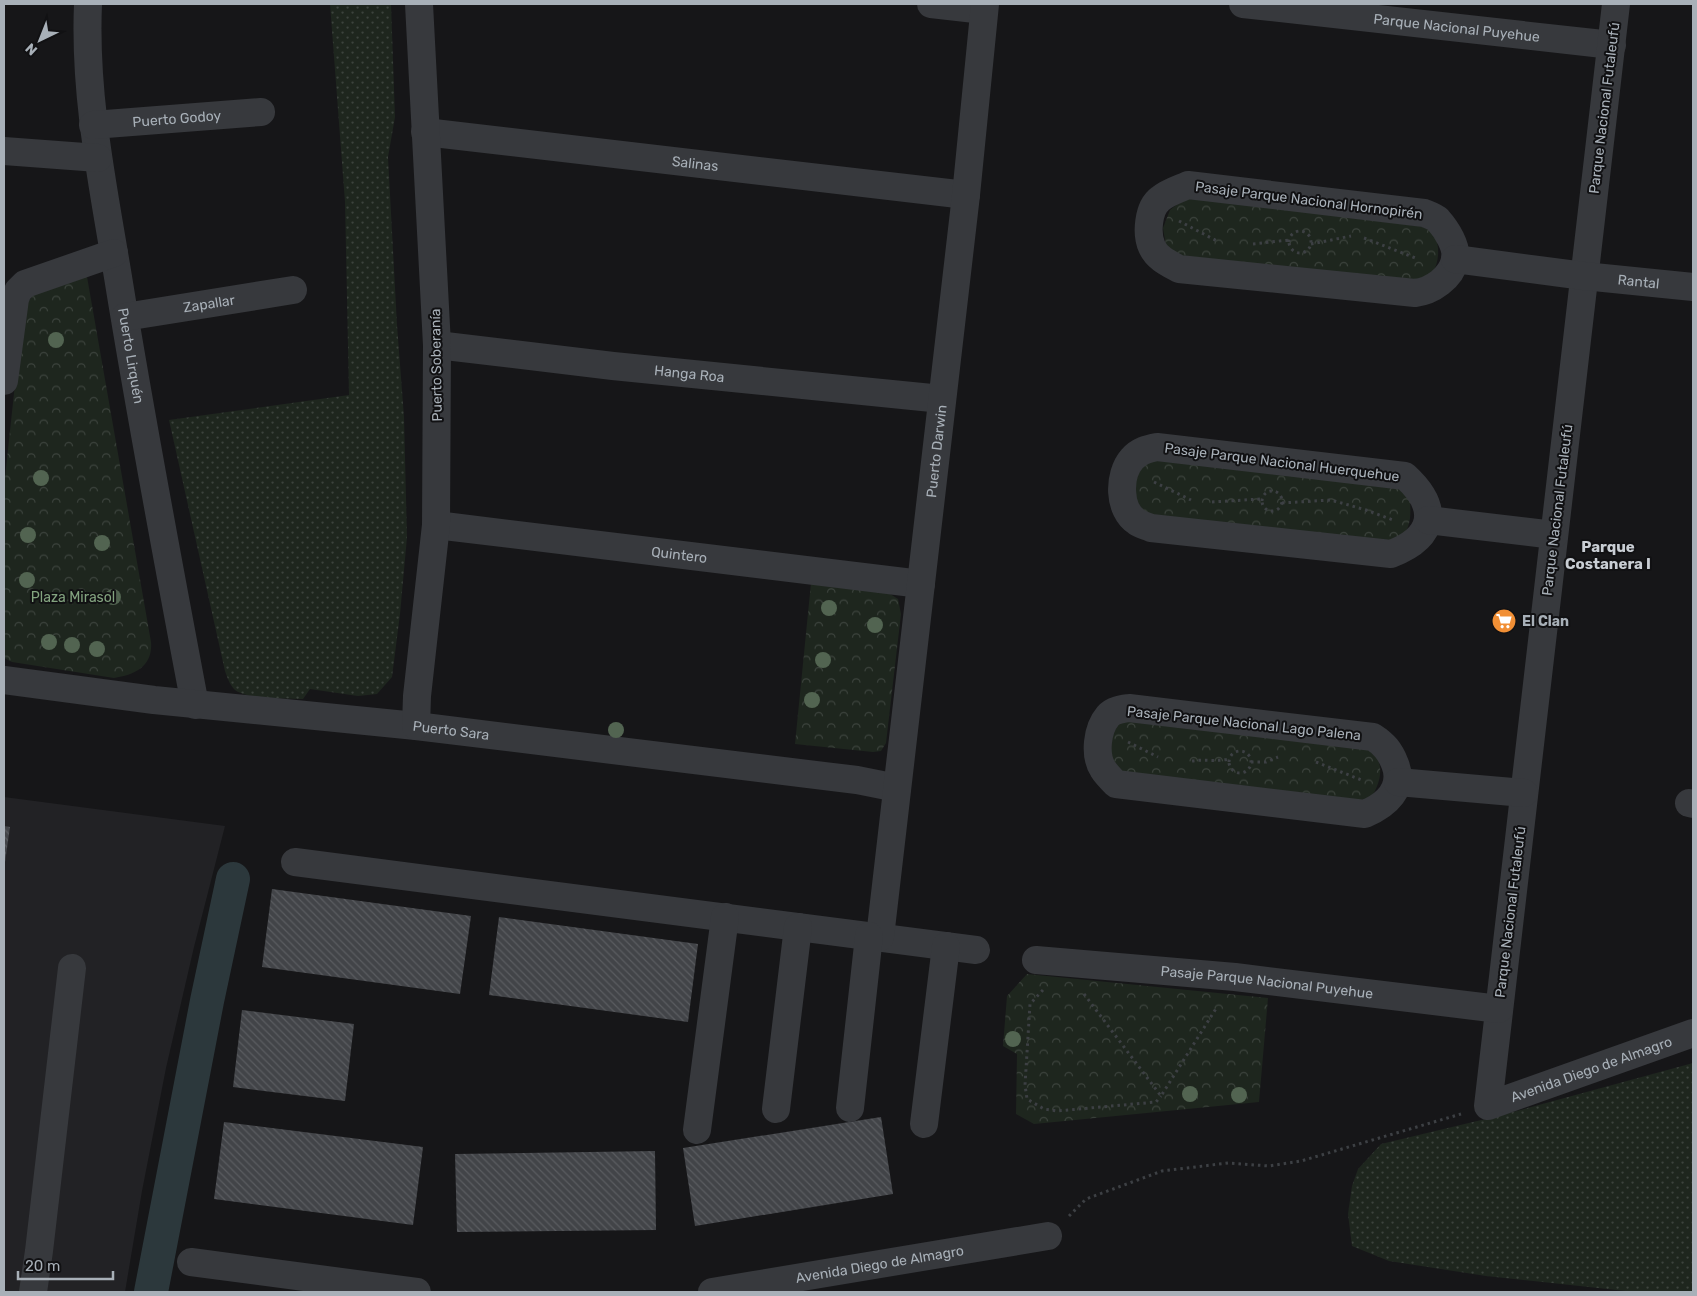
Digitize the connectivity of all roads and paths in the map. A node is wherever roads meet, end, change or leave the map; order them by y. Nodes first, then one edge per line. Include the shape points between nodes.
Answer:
1 (88, 4) edge
2 (419, 4) edge
3 (931, 4) edge
4 (1243, 4) edge
5 (1616, 4) edge
6 (984, 7) edge
7 (1612, 45) junction
8 (261, 112) dead end
9 (93, 125) junction
10 (425, 132) junction
11 (4, 151) edge
12 (98, 158) junction
13 (966, 195) junction
14 (1152, 207) junction
15 (1289, 240) junction
16 (1220, 242) dead end
17 (1311, 244) junction
18 (1244, 245) dead end
19 (114, 253) junction
20 (1452, 265) junction
21 (1584, 276) junction
22 (1693, 287) edge
23 (293, 290) dead end
24 (125, 318) junction
25 (437, 345) junction
26 (4, 381) edge
27 (942, 399) junction
28 (1127, 468) junction
29 (1261, 499) junction
30 (1195, 501) dead end
31 (1208, 502) dead end
32 (1282, 503) junction
33 (436, 525) junction
34 (1426, 526) junction
35 (1554, 534) junction
36 (921, 584) junction
37 (4, 680) edge
38 (195, 705) junction
39 (416, 726) junction
40 (1102, 729) junction
41 (1283, 753) dead end
42 (1228, 759) junction
43 (1164, 760) dead end
44 (1309, 760) dead end
45 (1252, 762) junction
46 (1184, 763) dead end
47 (1397, 787) junction
48 (897, 788) junction
49 (1524, 793) junction
50 (295, 862) dead end
51 (725, 917) junction
52 (798, 927) junction
53 (875, 936) junction
54 (946, 946) junction
55 (976, 950) dead end
56 (72, 968) dead end
57 (1047, 969) junction
58 (1235, 977) junction
59 (1499, 1009) junction
60 (1693, 1033) edge
61 (1161, 1096) junction
62 (1488, 1106) junction
63 (850, 1108) dead end
64 (776, 1109) dead end
65 (924, 1124) dead end
66 (697, 1130) dead end
67 (1048, 1236) joint
68 (191, 1262) dead end
69 (33, 1292) edge
70 (417, 1292) edge
71 (712, 1292) edge

1 - 9 street, Puerto Lirquén via 88,81
2 - 10 street, Puerto Soberanía
3 - 6 street
4 - 7 street, Parque Nacional Puyehue
5 - 7 street, Parque Nacional Futaleufú
6 - 13 street, Puerto Darwin
7 - 21 street, Parque Nacional Futaleufú
8 - 9 street, Puerto Godoy
9 - 12 street, Puerto Lirquén
10 - 13 street, Salinas
10 - 25 street, Puerto Soberanía
11 - 12 street
12 - 19 street, Puerto Lirquén
13 - 27 street, Puerto Darwin
14 - 16 path
14 - 20 street, Pasaje Parque Nacional Hornopirén via 1188,185 1424,213 1437,219 1447,232 1453,246
14 - 20 street via 1148,222 1151,246 1162,260 1179,269 1415,293 1432,288 1445,279
15 - 17 path via 1294,233 1304,232 1311,239
15 - 17 path via 1294,252 1309,249
15 - 18 path
17 - 20 path via 1355,235
19 - 24 street, Puerto Lirquén
19 - 26 street via 25,284 18,291
20 - 21 street
21 - 22 street, Rantal
21 - 35 street, Parque Nacional Futaleufú
23 - 24 street, Zapallar
24 - 38 street, Puerto Lirquén
25 - 27 street, Hanga Roa
25 - 33 street, Puerto Soberanía
27 - 36 street, Puerto Darwin
28 - 30 path
28 - 34 street, Pasaje Parque Nacional Huerquehue via 1143,450 1157,447 1405,476 1422,496 1426,507
28 - 34 street via 1122,499 1127,513 1151,528 1391,554 1404,549
29 - 31 path
29 - 32 path via 1264,508 1272,512
29 - 32 path via 1271,490 1280,494
32 - 34 path via 1331,500
33 - 36 street, Quintero
33 - 39 street, Puerto Soberanía
34 - 35 street
35 - 49 street, Parque Nacional Futaleufú
36 - 48 street, Puerto Darwin
37 - 38 street, Puerto Sara
38 - 39 street, Puerto Sara
39 - 48 street, Puerto Sara via 857,780
40 - 43 path
40 - 47 street, Pasaje Parque Nacional Lago Palena via 1108,716 1129,708 1373,737 1392,756 1397,770
40 - 47 street via 1098,747 1102,768 1116,784 1365,814 1388,801
41 - 45 path via 1274,760
42 - 45 path via 1239,751 1248,754
42 - 45 path via 1230,769 1238,774 1247,771
42 - 46 path
44 - 47 path
47 - 49 street
48 - 53 street, Puerto Darwin via 885,898
49 - 59 street, Parque Nacional Futaleufú
50 - 51 street
51 - 52 street
51 - 66 street
52 - 53 street
52 - 64 street
53 - 54 street
53 - 63 street, Puerto Darwin
54 - 55 street
54 - 65 street
56 - 69 street
57 - 58 street, Pasaje Parque Nacional Puyehue
57 - 61 path
57 - 61 path via 1030,1004 1027,1099 1044,1110 1057,1111 1156,1102
58 - 59 street, Pasaje Parque Nacional Puyehue
58 - 61 path
59 - 62 street, Parque Nacional Futaleufú
60 - 62 street, Avenida Diego de Almagro
62 - 67 path via 1301,1161 1269,1166 1228,1163 1162,1171 1086,1199
67 - 71 street, Avenida Diego de Almagro
68 - 70 street

